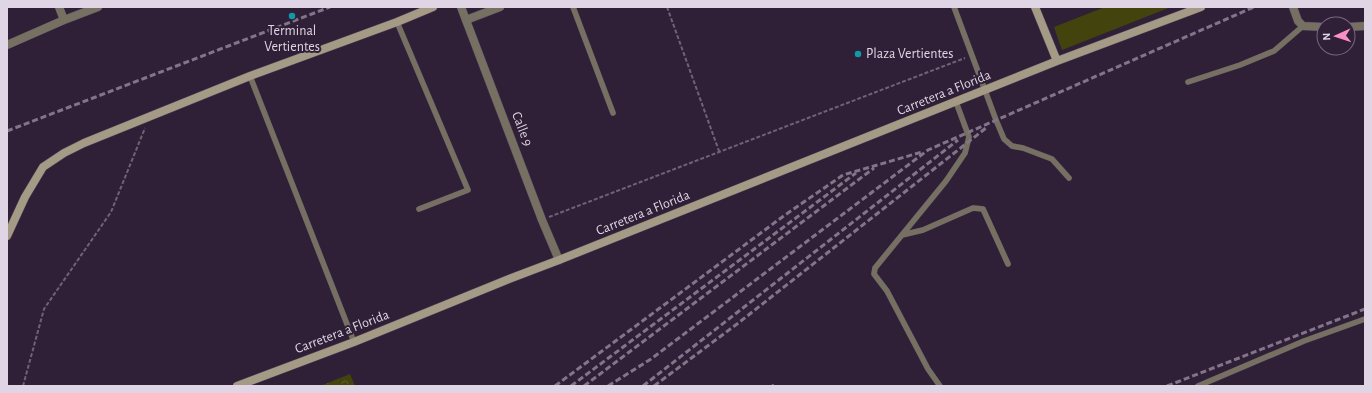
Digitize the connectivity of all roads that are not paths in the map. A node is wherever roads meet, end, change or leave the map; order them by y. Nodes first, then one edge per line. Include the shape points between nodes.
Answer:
1 (59, 7) edge
2 (98, 7) edge
3 (420, 7) edge
4 (432, 7) edge
5 (461, 7) edge
6 (500, 7) edge
7 (573, 7) edge
8 (954, 7) edge
9 (1035, 7) edge
10 (1201, 7) edge
11 (1293, 7) edge
12 (64, 20) junction
13 (466, 20) junction
14 (397, 22) junction
15 (1303, 26) junction
16 (1316, 27) edge
17 (7, 45) edge
18 (1057, 61) junction
19 (250, 76) junction
20 (1188, 82) dead end
21 (985, 90) junction
22 (956, 102) junction
23 (613, 113) dead end
24 (1069, 178) dead end
25 (419, 209) dead end
26 (902, 235) junction
27 (7, 236) edge
28 (559, 260) junction
29 (1008, 264) dead end
30 (1365, 319) edge
31 (354, 342) junction
32 (238, 386) edge
33 (940, 386) edge
34 (1198, 386) edge

1 - 12 street
2 - 12 street
3 - 14 main road
4 - 14 main road
5 - 13 street, Calle 9
6 - 13 street
7 - 23 lane
8 - 21 lane
9 - 18 main road
10 - 18 main road, Carretera a Florida
11 - 15 street via 1298,21
12 - 17 street
13 - 28 street, Calle 9
14 - 19 main road
14 - 25 lane via 468,190
15 - 16 street
15 - 20 lane via 1274,51
18 - 21 main road, Carretera a Florida
19 - 27 main road via 70,150 43,167
19 - 31 lane
21 - 22 main road, Carretera a Florida
21 - 24 lane via 1004,139 1012,146 1052,159
22 - 26 lane via 969,137 965,152 946,181
22 - 28 main road, Carretera a Florida
26 - 29 lane via 923,230 973,208 983,209
26 - 33 lane via 875,268 874,274 887,291
28 - 31 main road, Carretera a Florida
30 - 34 lane via 1304,341
31 - 32 main road, Carretera a Florida

